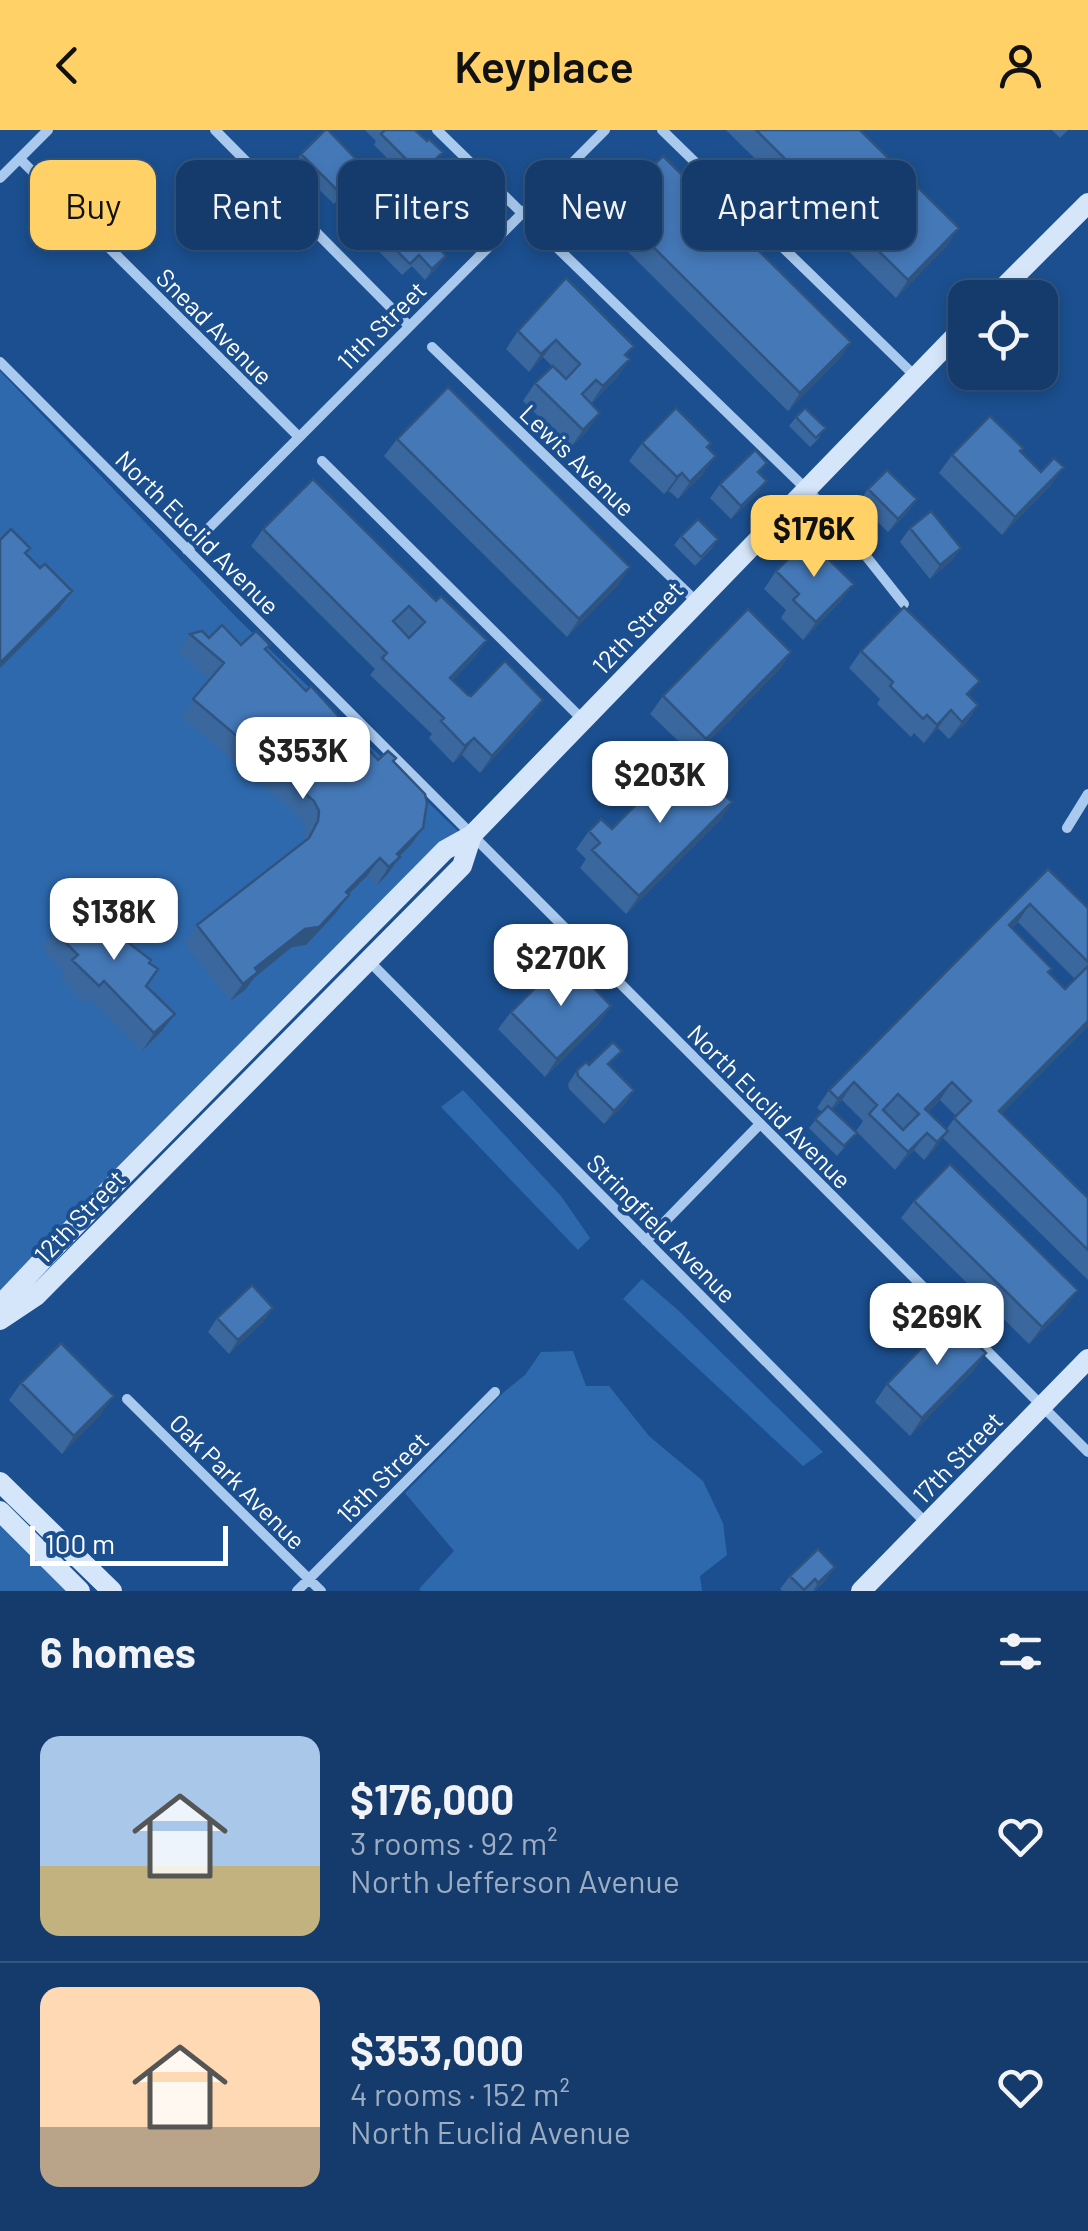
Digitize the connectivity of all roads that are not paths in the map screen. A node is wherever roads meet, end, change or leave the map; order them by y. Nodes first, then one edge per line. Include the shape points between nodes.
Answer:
1 (48, 130) edge
2 (215, 130) edge
3 (437, 130) edge
4 (605, 130) edge
5 (662, 130) edge
6 (20, 158) junction
7 (0, 178) edge
8 (1088, 203) edge
9 (522, 213) junction
10 (559, 250) edge
11 (1011, 280) edge
12 (409, 326) junction
13 (948, 343) edge
14 (432, 347) dead end
15 (0, 362) edge
16 (916, 376) junction
17 (298, 436) junction
18 (322, 461) dead end
19 (805, 489) junction
20 (186, 550) junction
21 (696, 602) junction
22 (904, 604) edge
23 (582, 719) junction
24 (1088, 794) edge
25 (1067, 828) dead end
26 (472, 835) junction
27 (368, 960) junction
28 (760, 1124) junction
29 (646, 1241) junction
30 (0, 1306) edge
31 (0, 1320) edge
32 (1088, 1359) edge
33 (494, 1392) dead end
34 (127, 1399) dead end
35 (1042, 1406) junction
36 (1088, 1452) edge
37 (0, 1482) edge
38 (0, 1510) edge
39 (926, 1524) junction
40 (309, 1579) junction
41 (80, 1591) edge
42 (112, 1591) edge
43 (297, 1591) edge
44 (320, 1591) edge
45 (861, 1591) edge

1 - 6 street
2 - 12 street
3 - 9 street
4 - 9 street, 11th Street
5 - 16 street
6 - 7 street
6 - 17 street, Snead Avenue
8 - 11 street
9 - 12 street, 11th Street
10 - 19 street
12 - 17 street, 11th Street
13 - 16 street, 12th Street
14 - 21 street, Lewis Avenue
15 - 20 street, North Euclid Avenue
16 - 19 street, 12th Street
17 - 20 street, 11th Street
18 - 23 street
19 - 21 street, 12th Street
19 - 22 street
20 - 26 street, North Euclid Avenue
21 - 23 street, 12th Street
23 - 26 street, 12th Street
24 - 25 street
26 - 27 street, 12th Street via 462,866
26 - 28 street, North Euclid Avenue
26 - 30 street, 12th Street via 445,850
27 - 29 street, Stringfield Avenue
27 - 31 street, 12th Street via 36,1296
28 - 29 street
28 - 35 street, North Euclid Avenue
29 - 39 street, Stringfield Avenue
32 - 35 street, 17th Street
33 - 40 street, 15th Street
34 - 40 street, Oak Park Avenue
35 - 36 street, North Euclid Avenue
35 - 39 street, 17th Street
37 - 42 street
38 - 41 street
39 - 45 street, 17th Street
40 - 43 street, 15th Street
40 - 44 street, Oak Park Avenue

